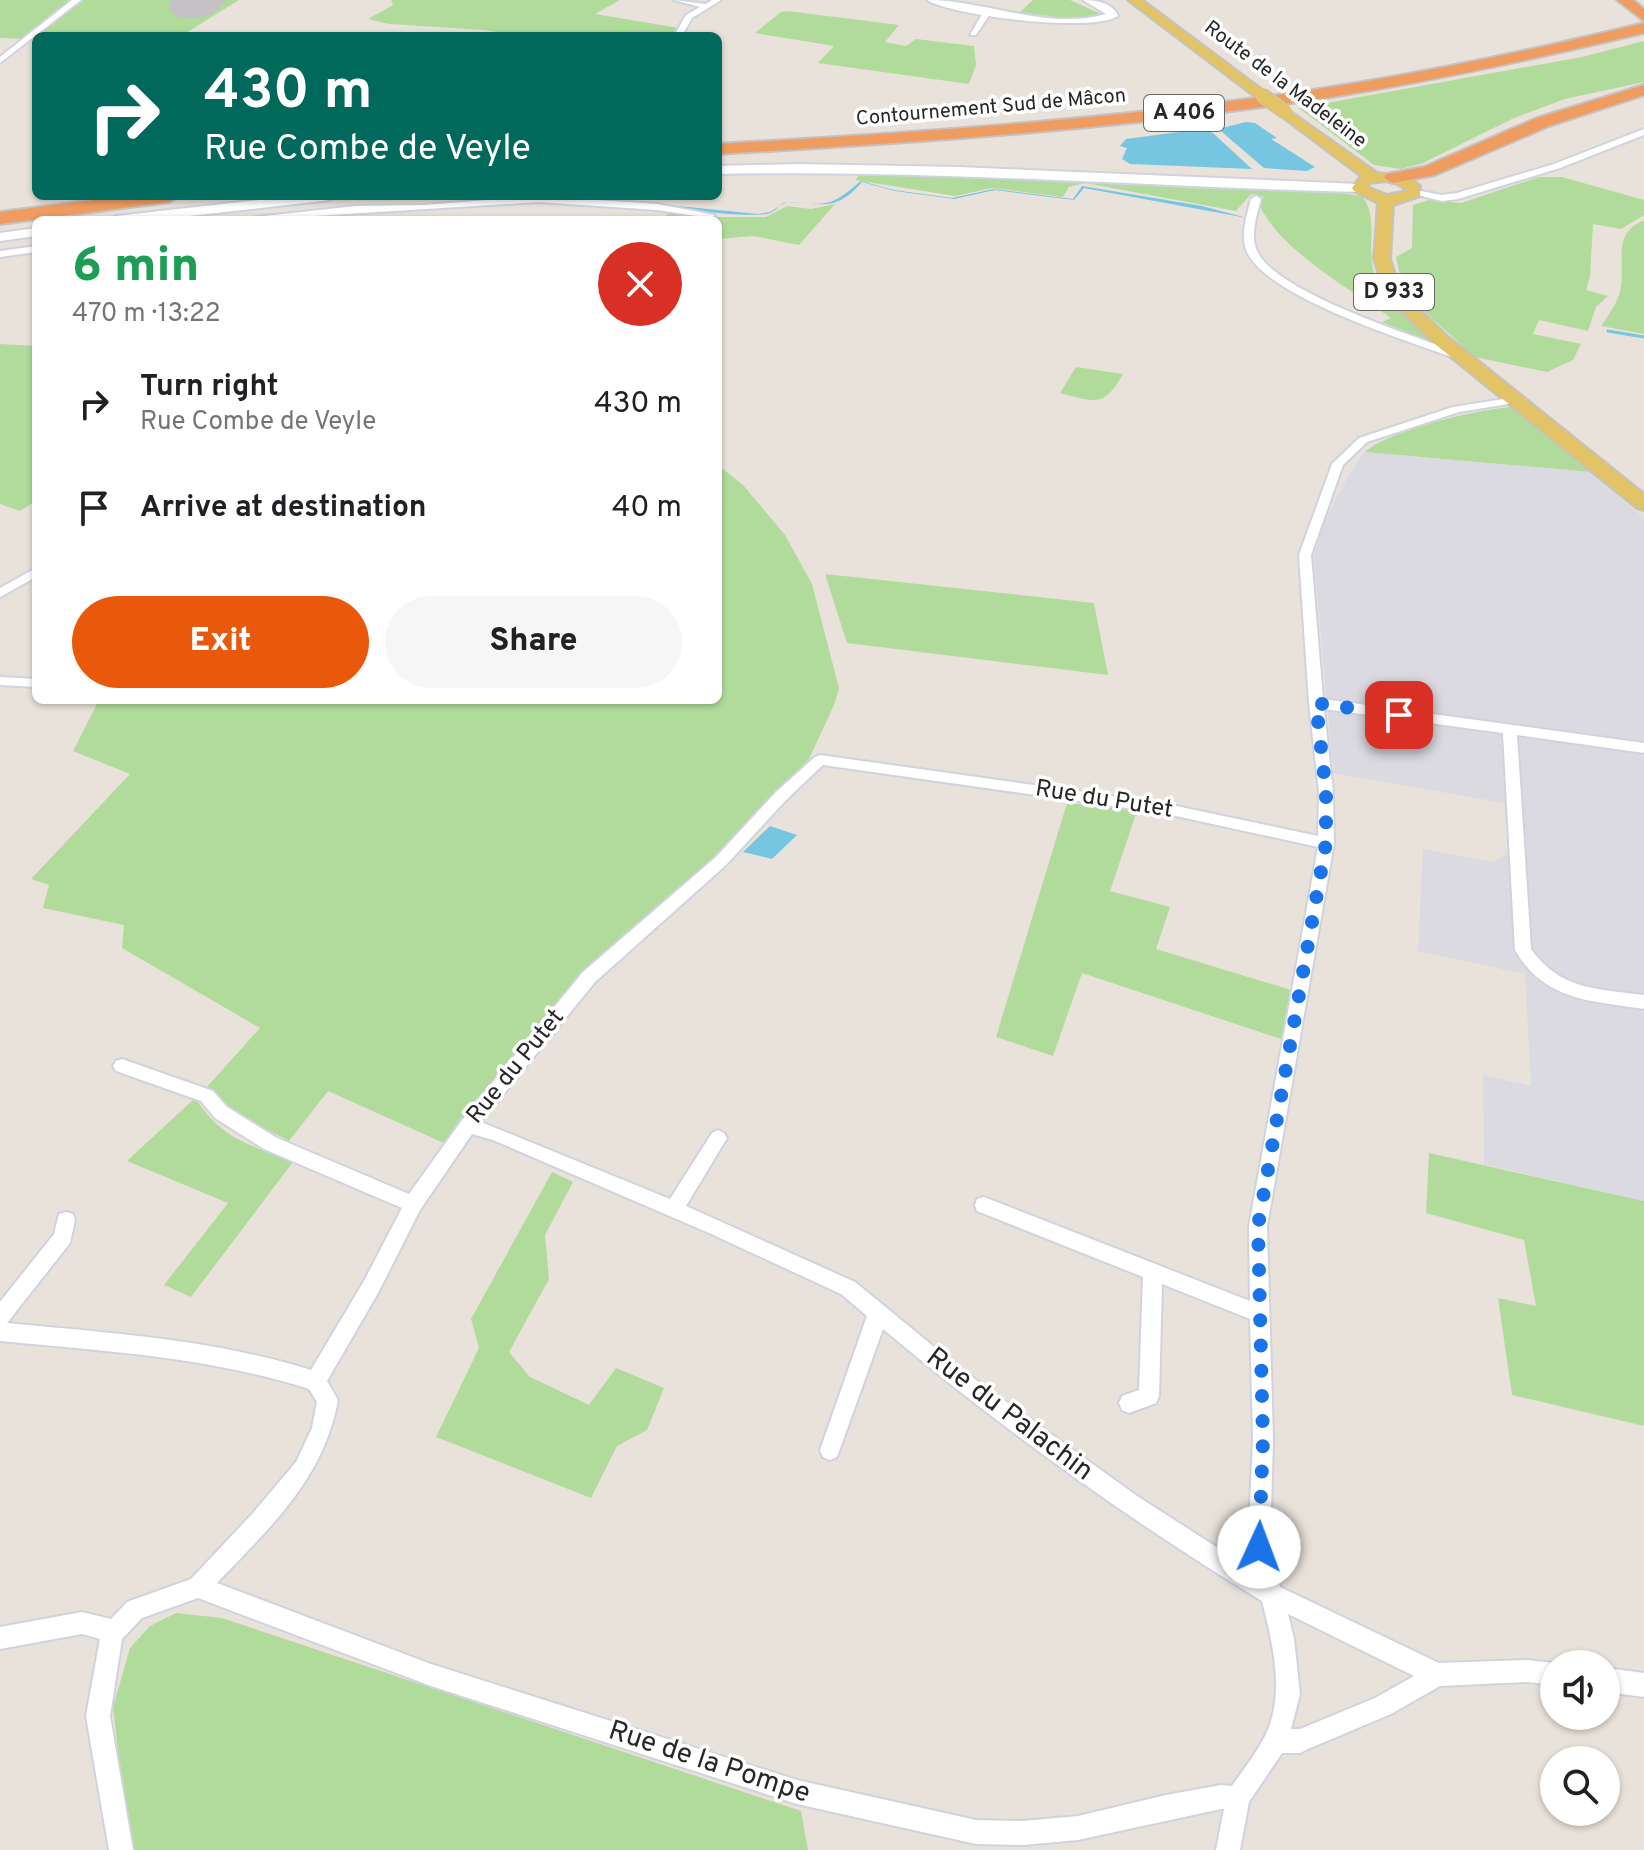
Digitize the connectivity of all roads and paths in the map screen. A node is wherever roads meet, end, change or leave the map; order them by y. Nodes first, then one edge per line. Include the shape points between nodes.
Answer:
1 (77, 0) edge
2 (678, 0) edge
3 (717, 0) edge
4 (933, 0) edge
5 (1089, 0) edge
6 (1134, 0) edge
7 (1624, 0) edge
8 (707, 6) junction
9 (988, 11) junction
10 (1644, 16) edge
11 (1644, 31) edge
12 (37, 32) edge
13 (680, 32) edge
14 (973, 33) dead end
15 (32, 36) edge
16 (0, 61) edge
17 (1644, 90) edge
18 (1644, 97) edge
19 (1644, 132) edge
20 (722, 151) edge
21 (722, 170) edge
22 (1393, 178) junction
23 (1366, 182) junction
24 (1414, 190) junction
25 (1256, 199) dead end
26 (102, 200) edge
27 (135, 200) edge
28 (294, 200) edge
29 (525, 200) edge
30 (553, 200) edge
31 (1386, 200) junction
32 (710, 215) dead end
33 (0, 216) edge
34 (152, 216) edge
35 (292, 216) edge
36 (32, 233) edge
37 (0, 237) edge
38 (32, 250) edge
39 (0, 254) edge
40 (1462, 358) junction
41 (1516, 400) junction
42 (1644, 504) edge
43 (32, 574) edge
44 (3, 587) edge
45 (0, 681) edge
46 (32, 683) edge
47 (1316, 703) junction
48 (1510, 731) junction
49 (1644, 748) edge
50 (1326, 843) junction
51 (1644, 1002) edge
52 (122, 1066) dead end
53 (468, 1125) junction
54 (718, 1138) dead end
55 (413, 1204) junction
56 (984, 1205) dead end
57 (674, 1209) junction
58 (66, 1220) dead end
59 (1153, 1273) junction
60 (1258, 1313) junction
61 (878, 1314) junction
62 (0, 1317) edge
63 (0, 1332) edge
64 (316, 1381) junction
65 (1129, 1403) dead end
66 (830, 1450) dead end
67 (198, 1587) junction
68 (1269, 1593) junction
69 (114, 1631) junction
70 (0, 1638) edge
71 (1540, 1673) edge
72 (1438, 1675) junction
73 (1620, 1682) edge
74 (1644, 1685) edge
75 (1276, 1741) junction
76 (1238, 1798) junction
77 (121, 1850) edge
78 (1228, 1850) edge

1 - 12 street
2 - 8 street
3 - 8 street
4 - 9 main road
5 - 9 main road via 1111,12 1109,18 1088,22
6 - 23 main road, Route de la Madeleine, bridge via 1285,112
7 - 10 highway
8 - 13 street via 689,17
9 - 14 street
11 - 20 highway, Contournement Sud de Mâcon / A 406 via 1463,75 1261,108 1042,132
15 - 16 street
17 - 22 highway via 1543,122 1429,171
18 - 24 highway via 1535,142 1434,173
19 - 24 street via 1467,194 1442,198
21 - 23 main road via 913,169 1232,185
22 - 23 main road
22 - 24 main road
23 - 31 main road, Route de la Madeleine via 1372,196
24 - 31 main road via 1405,199
25 - 40 street via 1248,242 1262,268 1290,286
26 - 33 highway
27 - 33 highway
28 - 34 main road
29 - 35 street
30 - 32 street
31 - 40 main road, D 933 via 1382,259 1390,284 1418,320
36 - 37 main road
38 - 39 street
40 - 41 main road, D 933
41 - 42 main road, D 933
41 - 47 street via 1457,409 1363,440 1338,464 1305,555
43 - 44 street
45 - 46 street
47 - 48 street
47 - 50 street
48 - 49 street
48 - 51 street via 1523,950 1534,969 1559,988
50 - 53 street, Rue du Putet via 1162,808 820,760 721,861 589,977
50 - 60 street via 1258,1226
52 - 55 street via 207,1096 216,1110 253,1137
53 - 55 street, Rue du Putet
53 - 57 street, Rue du Palachin
54 - 57 street
55 - 64 street, Rue du Putet
56 - 59 street
57 - 61 street, Rue du Palachin via 848,1288
58 - 62 street via 63,1237
59 - 60 street
59 - 65 street via 1149,1396
60 - 68 street via 1263,1440 1259,1547
61 - 66 street
61 - 68 street, Rue du Palachin via 1129,1504
63 - 64 street via 232,1359
64 - 67 street via 328,1400 322,1430 303,1469
67 - 69 street via 135,1610
67 - 76 street, Rue de la Pompe via 431,1675 797,1792 976,1832 1078,1828 1166,1807
68 - 72 street, Rue du Palachin
68 - 75 street via 1283,1639 1288,1694
69 - 70 street via 82,1623
69 - 77 street via 98,1716
71 - 72 street, Rue du Palachin
72 - 75 street via 1383,1706 1300,1741
73 - 74 street
75 - 76 street
76 - 78 street

